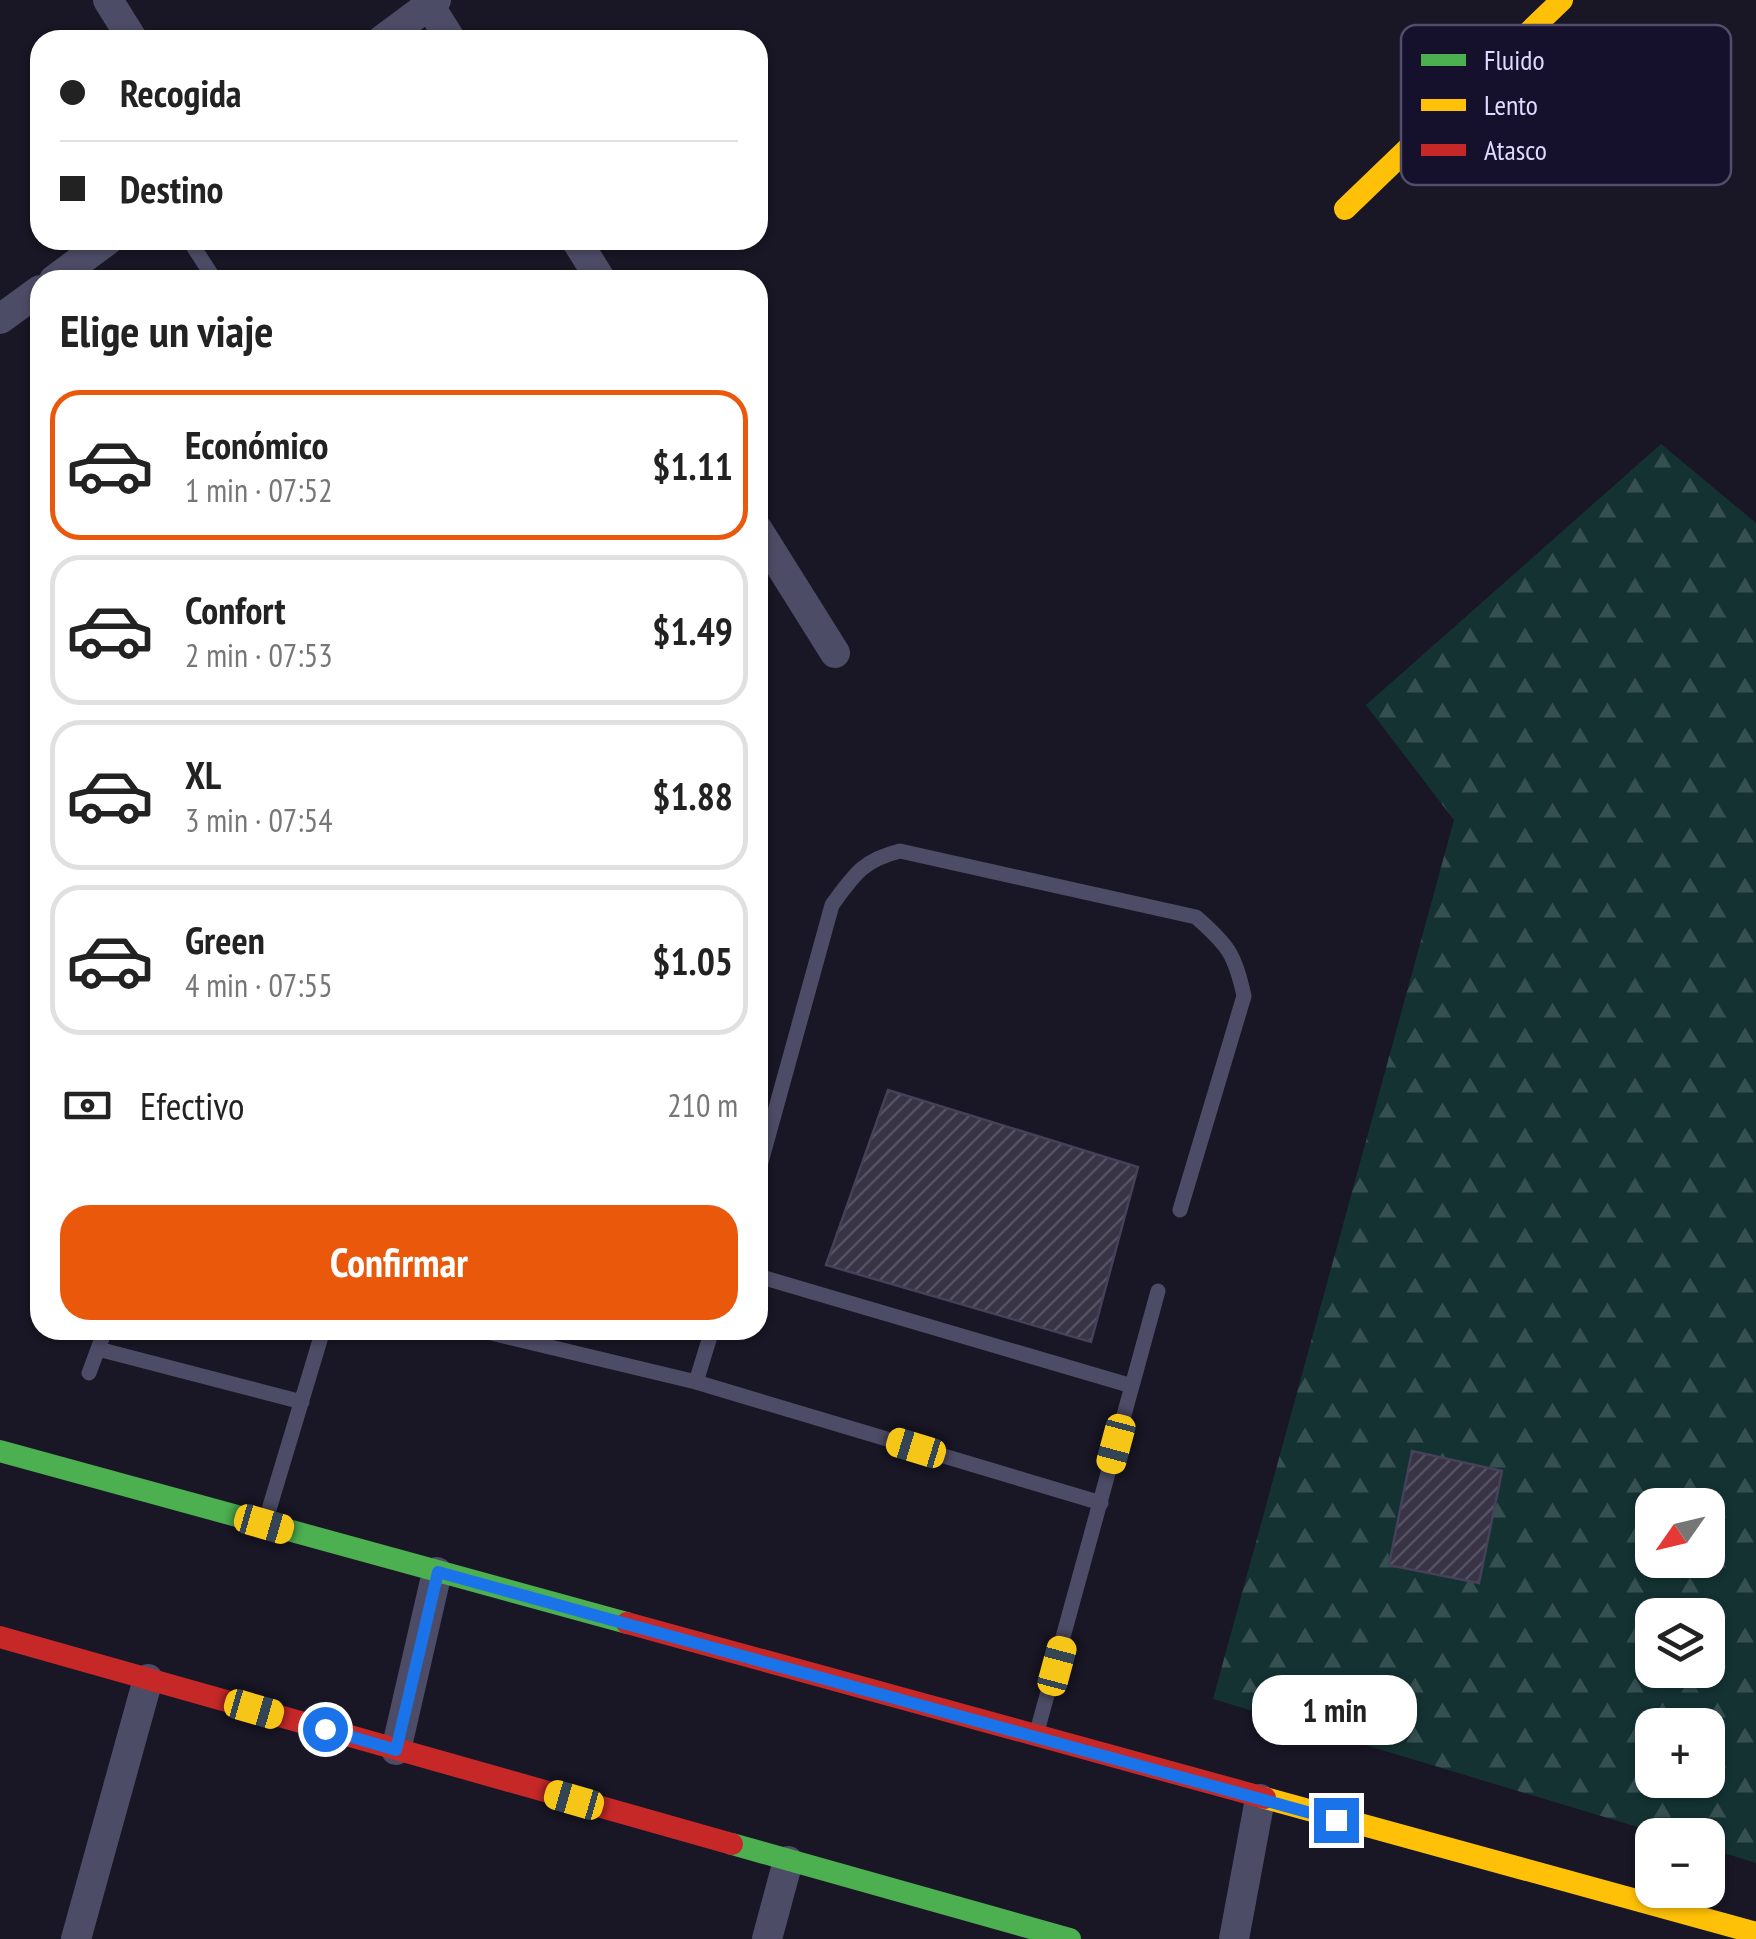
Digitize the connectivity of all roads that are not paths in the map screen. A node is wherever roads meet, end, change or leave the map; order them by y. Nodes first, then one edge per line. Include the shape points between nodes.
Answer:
1 (108, 0) edge
2 (1562, 0) edge
3 (433, 3) edge
4 (1536, 25) edge
5 (127, 30) edge
6 (396, 30) edge
7 (446, 30) edge
8 (1401, 155) edge
9 (1345, 209) dead end
10 (94, 250) edge
11 (68, 270) edge
12 (30, 298) edge
13 (0, 320) edge
14 (768, 546) edge
15 (835, 654) dead end
16 (768, 1137) edge
17 (1180, 1210) dead end
18 (768, 1279) edge
19 (1158, 1291) dead end
20 (101, 1340) edge
21 (321, 1340) edge
22 (521, 1340) edge
23 (709, 1340) edge
24 (98, 1349) junction
25 (89, 1373) dead end
26 (696, 1382) junction
27 (1132, 1386) junction
28 (302, 1402) junction
29 (0, 1450) edge
30 (1101, 1503) junction
31 (264, 1524) junction
32 (438, 1572) junction
33 (0, 1637) edge
34 (148, 1679) junction
35 (1036, 1736) junction
36 (396, 1750) junction
37 (1260, 1799) junction
38 (788, 1861) junction
39 (1674, 1913) junction
40 (1756, 1924) edge
41 (1756, 1936) edge
42 (76, 1939) edge
43 (766, 1939) edge
44 (1070, 1939) edge
45 (1234, 1939) edge

1 - 5 street
2 - 4 main road
3 - 6 street
3 - 7 street
8 - 9 main road
10 - 11 street
12 - 13 street
14 - 15 street
16 - 17 lane via 832,905 860,868 900,851 1196,918 1216,935 1236,962 1244,996
18 - 27 lane
19 - 27 lane
20 - 24 lane
21 - 28 lane
22 - 26 lane
23 - 26 lane
24 - 25 lane
24 - 28 lane
26 - 30 lane
27 - 30 lane
28 - 31 lane
29 - 31 main road
30 - 35 lane
31 - 32 main road
32 - 35 main road
32 - 36 street
33 - 34 main road
34 - 36 main road
34 - 42 street
35 - 37 main road
36 - 38 main road
37 - 39 main road
37 - 45 street
38 - 43 street
38 - 44 main road
39 - 40 main road
39 - 41 main road

